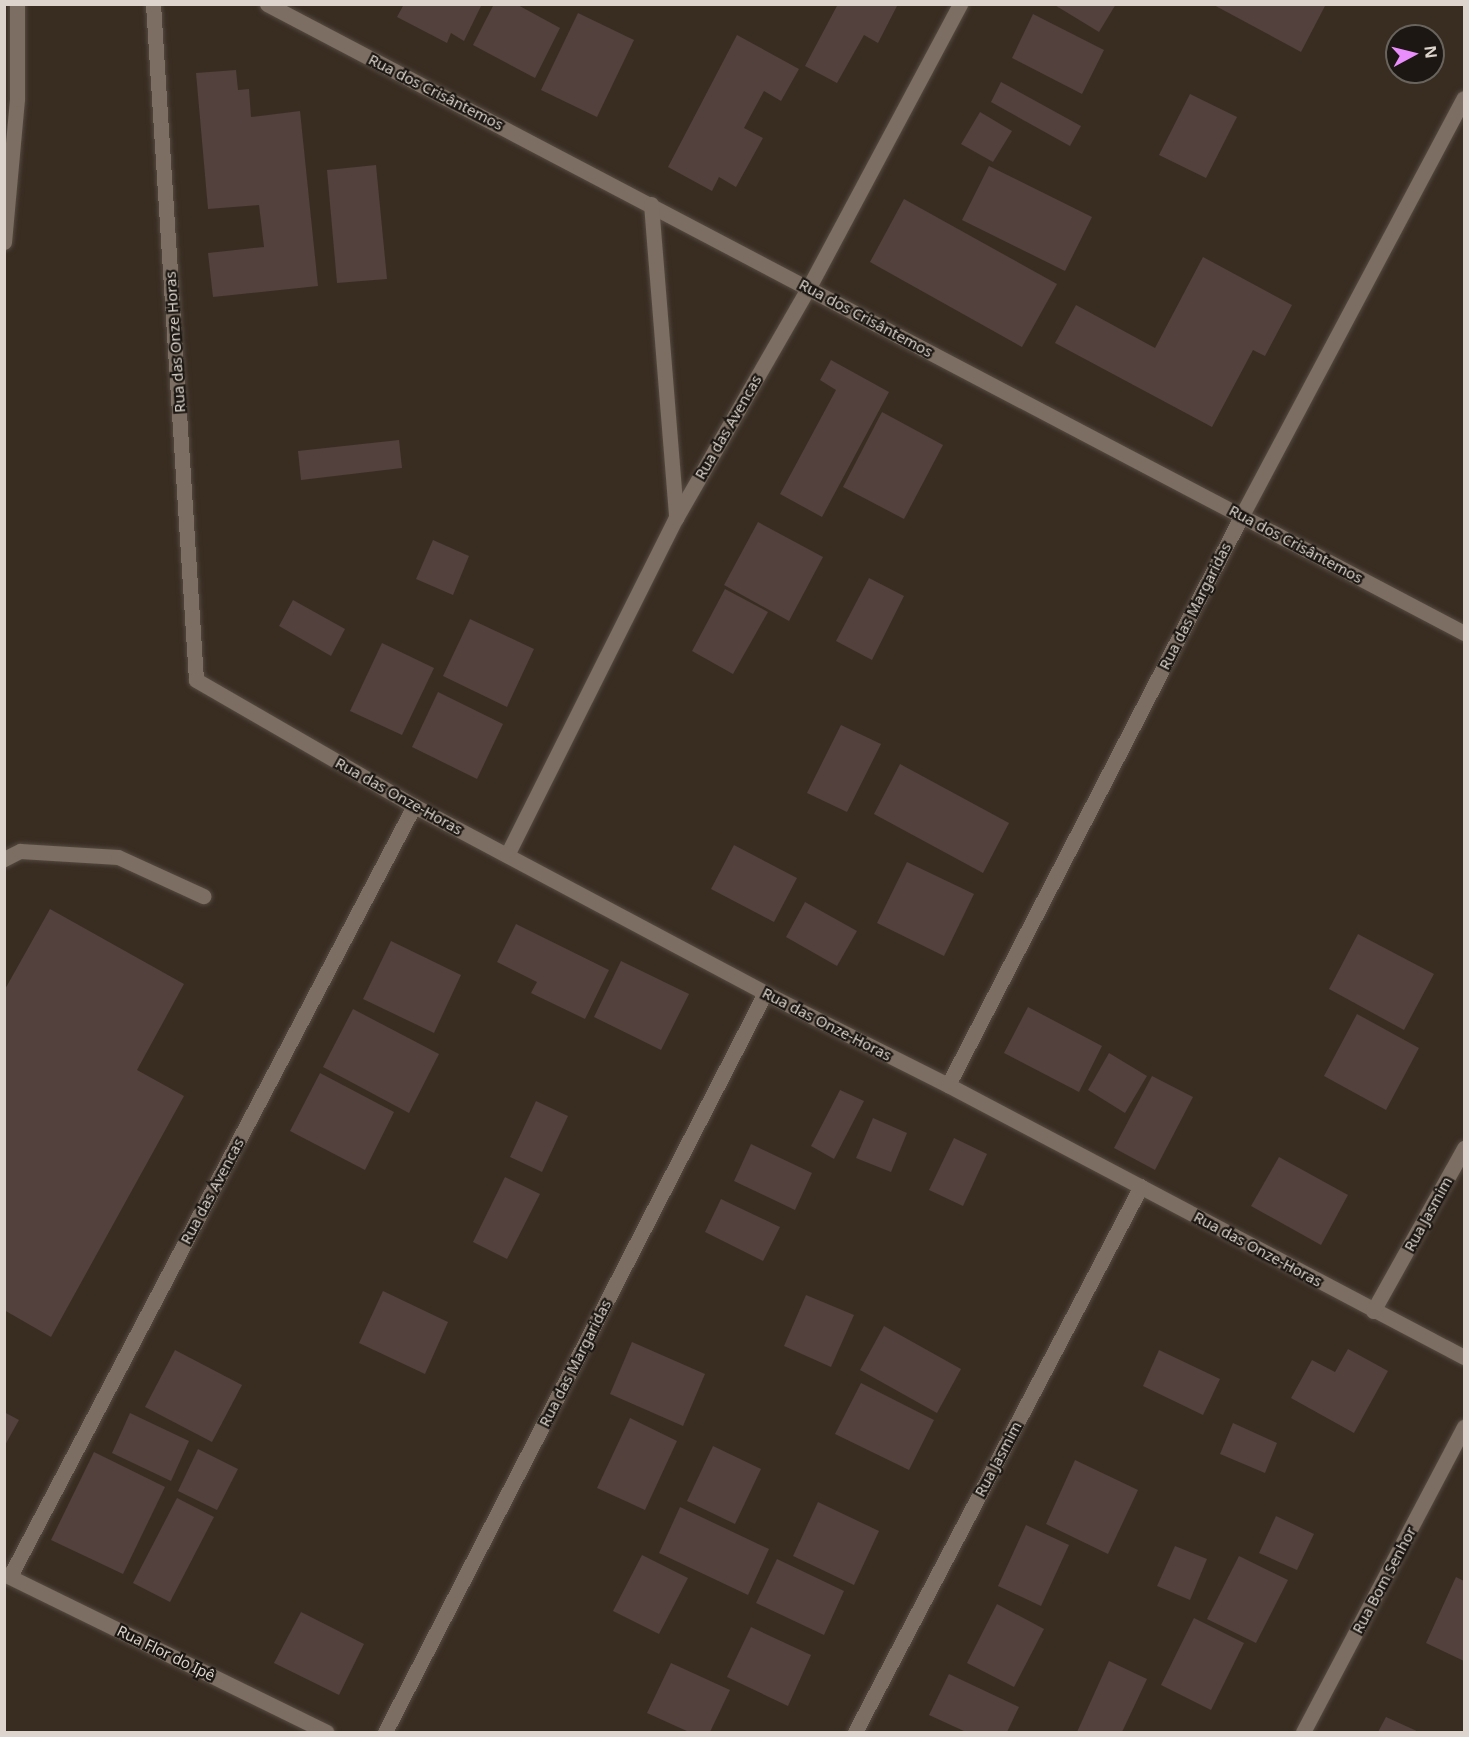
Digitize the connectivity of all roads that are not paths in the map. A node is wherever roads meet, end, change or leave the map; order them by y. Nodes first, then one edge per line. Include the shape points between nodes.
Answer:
1 (17, 4) edge
2 (153, 4) edge
3 (267, 4) edge
4 (960, 4) edge
5 (1464, 98) edge
6 (651, 204) junction
7 (4, 242) edge
8 (809, 287) junction
9 (1242, 515) junction
10 (676, 518) junction
11 (1464, 633) edge
12 (196, 680) joint
13 (414, 806) junction
14 (507, 855) junction
15 (4, 860) edge
16 (203, 896) dead end
17 (765, 993) junction
18 (948, 1085) junction
19 (1464, 1148) edge
20 (1141, 1186) junction
21 (1373, 1311) junction
22 (1464, 1357) edge
23 (1464, 1427) edge
24 (6, 1574) edge
25 (326, 1732) edge
26 (385, 1732) edge
27 (855, 1732) edge
28 (1303, 1732) edge

1 - 7 street via 17,99
2 - 12 street, Rua das Onze Horas
3 - 6 street, Rua dos Crisântemos
4 - 8 street, Rua das Avencas
5 - 9 street, Rua das Margaridas
6 - 8 street, Rua dos Crisântemos
6 - 10 street
8 - 9 street, Rua dos Crisântemos
8 - 10 street, Rua das Avencas
9 - 11 street, Rua dos Crisântemos
9 - 18 street, Rua das Margaridas
10 - 14 street, Rua das Avencas
12 - 13 street, Rua das Onze-Horas
13 - 14 street, Rua das Onze-Horas
13 - 24 street, Rua das Avencas
14 - 17 street, Rua das Onze-Horas
15 - 16 street via 20,851 118,857
17 - 18 street, Rua das Onze-Horas
17 - 26 street, Rua das Margaridas
18 - 20 street, Rua das Onze-Horas
19 - 21 street, Rua Jasmim
20 - 21 street, Rua das Onze-Horas
20 - 27 street, Rua Jasmim
21 - 22 street, Rua das Onze-Horas
23 - 28 street, Rua Bom Senhor
24 - 25 street, Rua Flor do Ipê

